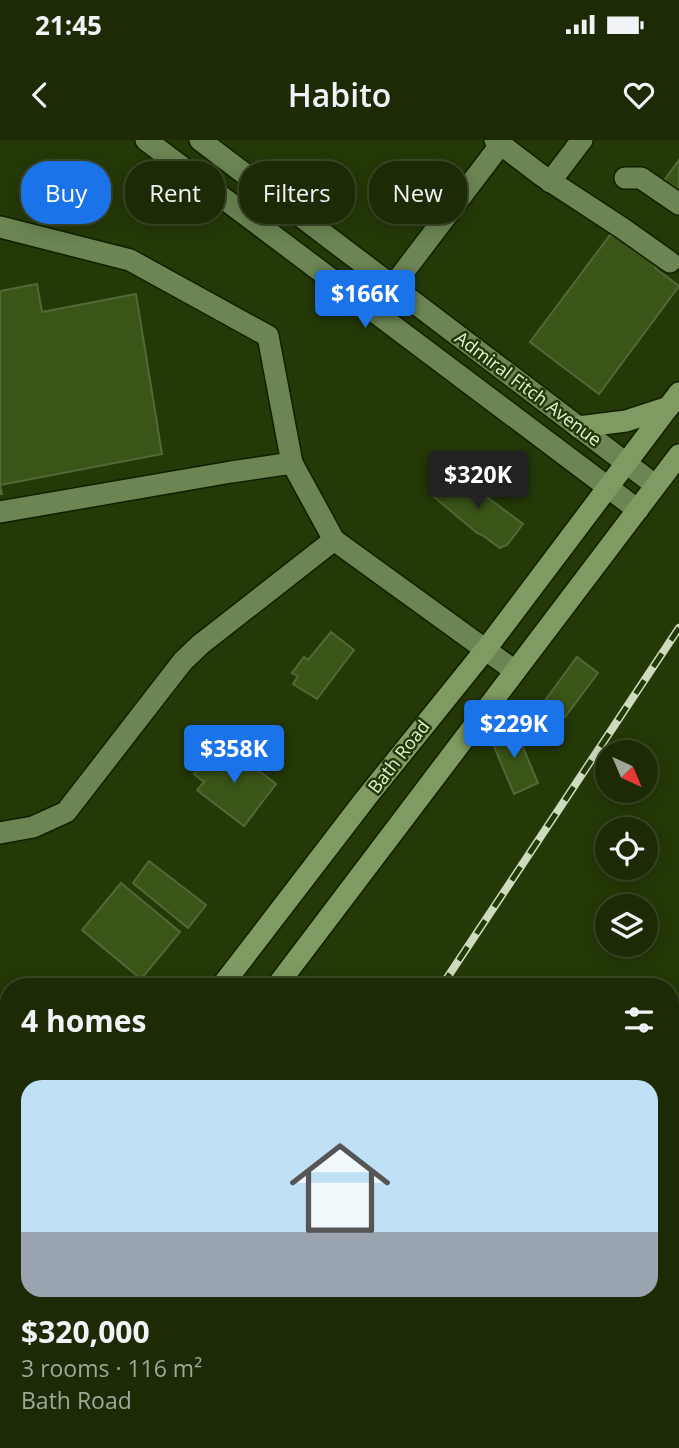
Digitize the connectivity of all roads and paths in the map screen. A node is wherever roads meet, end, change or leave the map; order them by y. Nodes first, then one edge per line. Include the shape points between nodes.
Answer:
1 (146, 140) edge
2 (200, 140) edge
3 (583, 140) edge
4 (498, 142) edge
5 (625, 178) dead end
6 (550, 182) junction
7 (679, 204) edge
8 (0, 227) edge
9 (670, 262) dead end
10 (393, 285) junction
11 (374, 311) junction
12 (674, 400) edge
13 (578, 427) junction
14 (679, 455) edge
15 (292, 463) junction
16 (626, 464) junction
17 (655, 485) junction
18 (608, 487) junction
19 (638, 510) junction
20 (0, 512) edge
21 (334, 540) junction
22 (486, 649) junction
23 (515, 671) junction
24 (0, 833) edge
25 (228, 978) edge
26 (283, 978) edge

1 - 11 street, Admiral Fitch Avenue
2 - 10 street, Admiral Fitch Avenue
3 - 6 street
4 - 6 street
4 - 10 street
5 - 7 street via 641,177
6 - 9 street
8 - 15 street via 130,260 268,336
10 - 11 street
10 - 13 street, Admiral Fitch Avenue
11 - 18 street, Admiral Fitch Avenue
12 - 13 main road via 626,421
12 - 16 main road, Bath Road
13 - 16 street, Admiral Fitch Avenue
14 - 17 main road
15 - 20 street
15 - 21 street
16 - 17 street, Admiral Fitch Avenue
16 - 18 main road, Bath Road
17 - 19 main road
18 - 19 street, Admiral Fitch Avenue
18 - 22 main road, Bath Road
19 - 23 main road
21 - 22 street
21 - 24 street via 183,661 66,812 33,827
22 - 23 street
22 - 25 main road, Bath Road
23 - 26 main road

